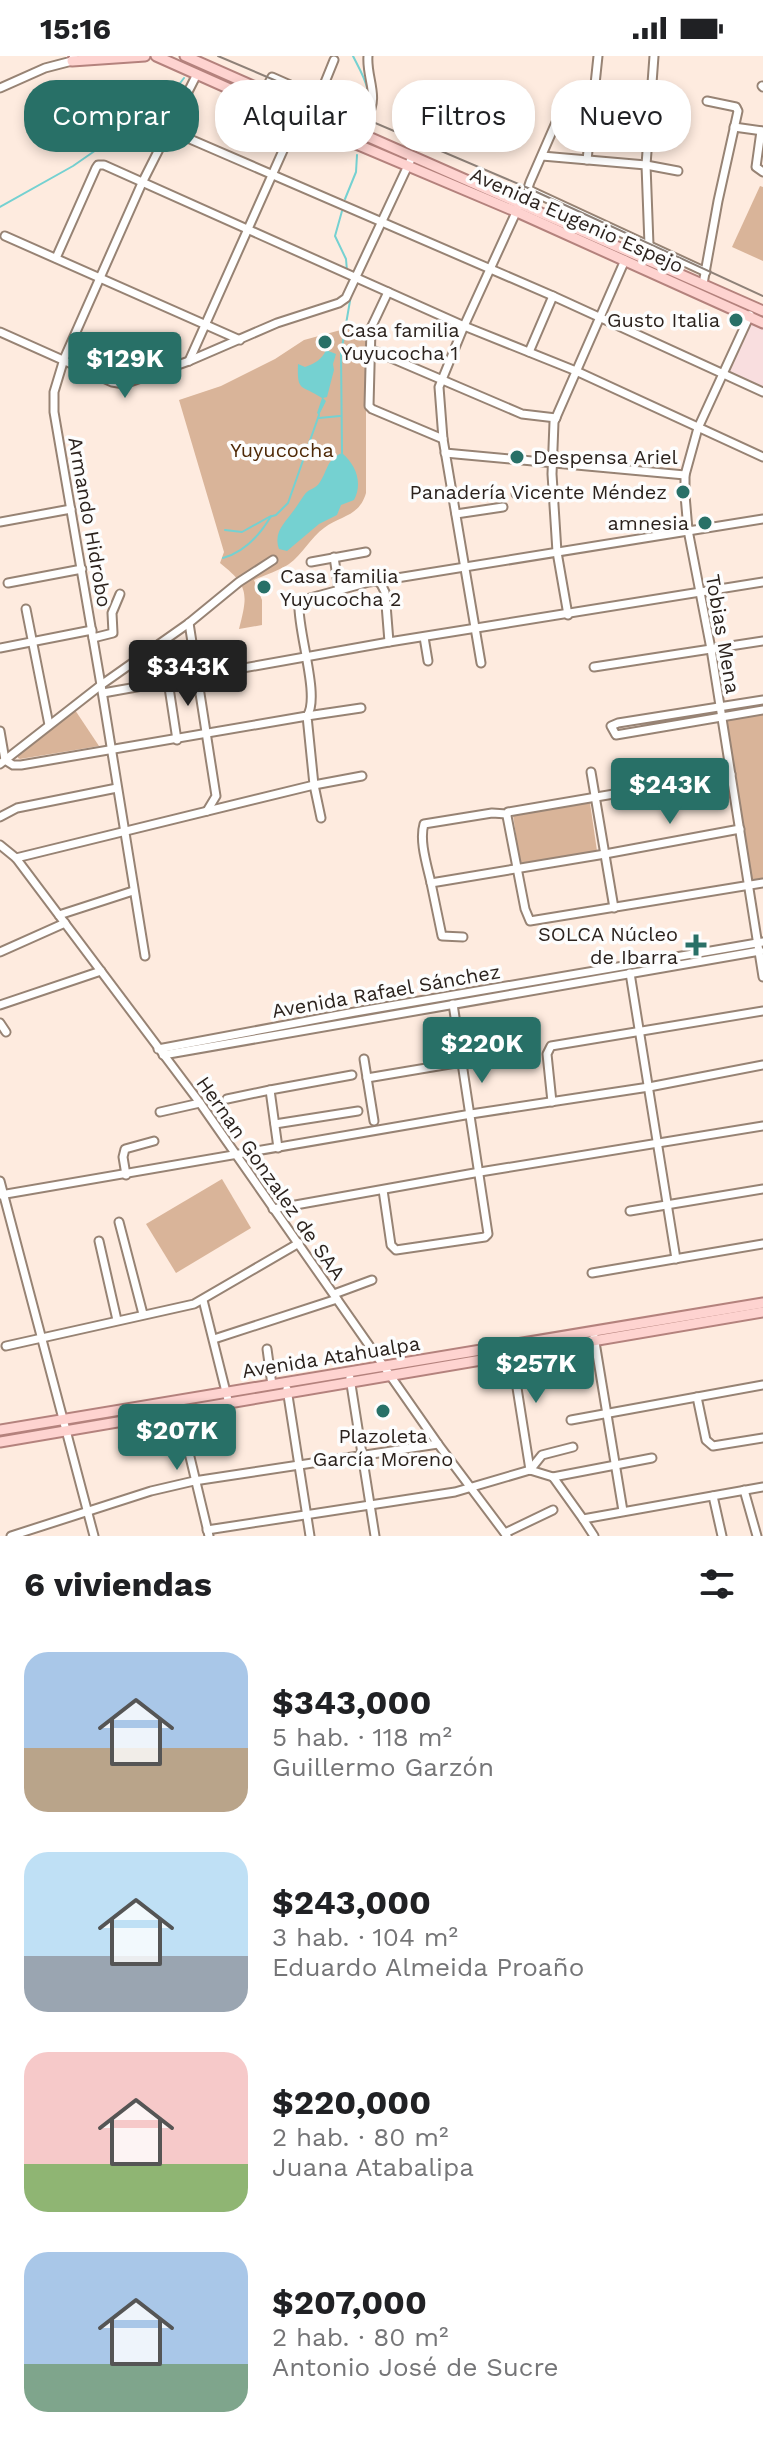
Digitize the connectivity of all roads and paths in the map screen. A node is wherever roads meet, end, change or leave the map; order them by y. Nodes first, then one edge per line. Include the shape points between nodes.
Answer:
1 (145, 56) edge
2 (156, 56) edge
3 (185, 56) edge
4 (368, 56) edge
5 (598, 56) edge
6 (654, 56) edge
7 (73, 59) edge
8 (58, 60) edge
9 (334, 60) dead end
10 (197, 74) junction
11 (194, 80) edge
12 (238, 80) edge
13 (326, 80) edge
14 (371, 80) edge
15 (595, 80) edge
16 (215, 82) edge
17 (0, 88) edge
18 (707, 101) dead end
19 (734, 127) junction
20 (762, 131) edge
21 (551, 135) edge
22 (199, 142) edge
23 (376, 144) edge
24 (376, 148) edge
25 (158, 152) edge
26 (282, 152) edge
27 (588, 152) edge
28 (542, 156) junction
29 (587, 160) junction
30 (410, 161) junction
31 (646, 165) junction
32 (678, 171) dead end
33 (763, 172) edge
34 (273, 173) junction
35 (142, 183) junction
36 (519, 207) junction
37 (383, 222) junction
38 (249, 228) junction
39 (5, 236) dead end
40 (649, 245) junction
41 (56, 258) junction
42 (625, 260) junction
43 (491, 269) junction
44 (706, 272) junction
45 (101, 278) junction
46 (355, 278) junction
47 (703, 284) junction
48 (388, 292) junction
49 (553, 296) junction
50 (763, 311) edge
51 (751, 312) junction
52 (600, 317) junction
53 (763, 323) edge
54 (206, 325) junction
55 (464, 326) junction
56 (0, 332) edge
57 (240, 340) junction
58 (370, 349) junction
59 (529, 352) junction
60 (64, 359) junction
61 (189, 361) junction
62 (576, 371) junction
63 (722, 374) junction
64 (442, 380) junction
65 (763, 392) edge
66 (556, 418) junction
67 (698, 428) junction
68 (443, 439) junction
69 (445, 453) junction
70 (763, 457) edge
71 (552, 462) junction
72 (685, 475) junction
73 (516, 494) dead end
74 (554, 495) junction
75 (503, 507) dead end
76 (71, 509) junction
77 (456, 514) junction
78 (763, 519) edge
79 (0, 522) edge
80 (688, 530) junction
81 (366, 552) dead end
82 (557, 552) junction
83 (334, 557) junction
84 (273, 560) dead end
85 (311, 562) dead end
86 (82, 569) junction
87 (464, 569) junction
88 (377, 581) junction
89 (763, 582) edge
90 (8, 583) dead end
91 (339, 590) junction
92 (700, 591) junction
93 (120, 594) dead end
94 (26, 609) dead end
95 (568, 615) junction
96 (189, 623) junction
97 (474, 630) junction
98 (93, 634) junction
99 (424, 637) junction
100 (763, 641) edge
101 (33, 642) junction
102 (389, 642) junction
103 (0, 648) edge
104 (711, 649) junction
105 (306, 657) junction
106 (428, 661) dead end
107 (481, 663) dead end
108 (594, 667) dead end
109 (198, 675) junction
110 (168, 681) junction
111 (102, 689) junction
112 (763, 700) edge
113 (719, 707) junction
114 (361, 708) dead end
115 (763, 710) edge
116 (307, 716) junction
117 (721, 717) junction
118 (49, 725) junction
119 (0, 731) edge
120 (208, 735) junction
121 (177, 740) junction
122 (112, 751) junction
123 (3, 762) edge
124 (591, 772) dead end
125 (731, 774) junction
126 (362, 776) dead end
127 (314, 785) junction
128 (117, 788) junction
129 (593, 798) junction
130 (207, 811) junction
131 (507, 816) junction
132 (0, 817) edge
133 (321, 818) dead end
134 (740, 829) junction
135 (124, 833) junction
136 (0, 845) edge
137 (605, 854) junction
138 (16, 858) junction
139 (517, 868) junction
140 (431, 883) junction
141 (763, 883) edge
142 (749, 885) junction
143 (133, 891) junction
144 (614, 908) junction
145 (59, 915) junction
146 (65, 923) junction
147 (463, 937) dead end
148 (761, 947) edge
149 (0, 952) edge
150 (145, 956) dead end
151 (661, 959) junction
152 (662, 969) junction
153 (101, 971) junction
154 (630, 973) junction
155 (763, 977) edge
156 (453, 1004) junction
157 (0, 1005) edge
158 (763, 1011) edge
159 (0, 1023) edge
160 (6, 1032) dead end
161 (640, 1033) junction
162 (160, 1052) junction
163 (364, 1059) dead end
164 (462, 1062) junction
165 (763, 1065) edge
166 (352, 1075) dead end
167 (367, 1078) junction
168 (649, 1087) junction
169 (270, 1090) junction
170 (227, 1099) dead end
171 (552, 1102) junction
172 (200, 1103) junction
173 (358, 1111) dead end
174 (160, 1112) dead end
175 (471, 1114) junction
176 (374, 1121) dead end
177 (275, 1124) junction
178 (763, 1126) edge
179 (154, 1141) dead end
180 (658, 1143) junction
181 (278, 1148) junction
182 (236, 1156) junction
183 (480, 1172) junction
184 (126, 1175) junction
185 (0, 1181) edge
186 (763, 1189) edge
187 (383, 1190) junction
188 (2, 1195) edge
189 (668, 1204) junction
190 (273, 1209) junction
191 (630, 1211) dead end
192 (119, 1222) dead end
193 (99, 1241) dead end
194 (299, 1243) junction
195 (763, 1244) edge
196 (676, 1259) junction
197 (592, 1273) dead end
198 (372, 1280) dead end
199 (335, 1296) junction
200 (203, 1300) junction
201 (763, 1303) edge
202 (763, 1312) edge
203 (143, 1314) junction
204 (117, 1320) junction
205 (595, 1337) junction
206 (41, 1338) junction
207 (214, 1339) junction
208 (6, 1346) dead end
209 (267, 1349) dead end
210 (511, 1351) junction
211 (385, 1367) junction
212 (392, 1377) junction
213 (350, 1378) junction
214 (286, 1383) junction
215 (272, 1385) junction
216 (763, 1385) edge
217 (227, 1392) junction
218 (287, 1394) junction
219 (697, 1397) junction
220 (177, 1401) junction
221 (229, 1404) junction
222 (180, 1412) junction
223 (609, 1413) junction
224 (63, 1419) junction
225 (571, 1420) dead end
226 (0, 1430) edge
227 (66, 1431) junction
228 (763, 1438) edge
229 (0, 1442) edge
230 (438, 1444) junction
231 (573, 1447) dead end
232 (362, 1454) junction
233 (652, 1458) dead end
234 (299, 1464) junction
235 (617, 1465) junction
236 (530, 1470) junction
237 (553, 1477) junction
238 (194, 1481) junction
239 (763, 1487) edge
240 (471, 1488) junction
241 (744, 1490) junction
242 (713, 1496) junction
243 (370, 1505) junction
244 (553, 1510) dead end
245 (87, 1511) junction
246 (623, 1511) junction
247 (307, 1515) junction
248 (583, 1519) junction
249 (208, 1533) edge
250 (506, 1534) edge
251 (11, 1536) edge
252 (94, 1536) edge
253 (310, 1536) edge
254 (375, 1536) edge
255 (594, 1536) edge
256 (722, 1536) edge
257 (757, 1536) edge

1 - 7 main road
2 - 10 main road, Avenida Eugenio Espejo
3 - 12 main road, Avenida Eugenio Espejo
4 - 14 street
5 - 15 street
6 - 31 street
7 - 8 street
8 - 17 street
9 - 13 street
10 - 11 street, Armando Hidrobo
10 - 16 main road, Avenida Eugenio Espejo
18 - 19 street via 736,107
19 - 20 street
19 - 44 street
20 - 33 street via 756,167
21 - 28 street
22 - 34 street
23 - 30 main road, Avenida Eugenio Espejo
24 - 30 main road, Avenida Eugenio Espejo
25 - 35 street, Armando Hidrobo
26 - 34 street
27 - 29 street
28 - 29 street
28 - 40 street via 531,191
29 - 31 street
30 - 36 main road, Avenida Eugenio Espejo
30 - 37 street
31 - 32 street
31 - 40 street
34 - 37 street
34 - 38 street
35 - 38 street
35 - 41 street via 98,165
35 - 45 street, Armando Hidrobo
36 - 42 main road, Avenida Eugenio Espejo
36 - 43 street
36 - 47 main road, Avenida Eugenio Espejo
37 - 43 street
37 - 46 street
38 - 46 street
38 - 54 street
39 - 41 street
40 - 44 street
41 - 45 street
42 - 51 main road, Avenida Eugenio Espejo
42 - 52 street
43 - 49 street
43 - 55 street
44 - 47 street
45 - 54 street
45 - 60 street, Armando Hidrobo
46 - 48 street
46 - 57 street via 342,301
47 - 51 main road, Avenida Eugenio Espejo
48 - 55 street
48 - 58 street via 371,328
49 - 52 street
49 - 59 street
50 - 51 main road, Avenida Eugenio Espejo
51 - 53 main road, Avenida Eugenio Espejo
51 - 63 street, Tobias Mena
52 - 62 street
52 - 63 street
54 - 57 street
54 - 61 street
55 - 59 street
55 - 64 street
56 - 60 street
57 - 61 street
58 - 64 street
58 - 68 street via 369,406
59 - 62 street
60 - 61 street via 124,384
60 - 76 street, Armando Hidrobo via 54,412
62 - 66 street
62 - 67 street
63 - 65 street
63 - 67 street, Tobias Mena
64 - 66 street via 522,414
64 - 68 street
66 - 71 street
67 - 70 street
67 - 72 street, Tobias Mena
68 - 69 street
69 - 71 street
69 - 77 street
71 - 72 street
71 - 74 street
72 - 80 street, Tobias Mena
73 - 74 street
74 - 82 street
75 - 77 street
76 - 79 street
76 - 86 street, Armando Hidrobo
77 - 87 street
78 - 80 street
80 - 82 street
80 - 92 street, Tobias Mena
81 - 83 street
82 - 87 street
82 - 95 street
83 - 85 street
83 - 91 street
84 - 96 street
86 - 90 street
86 - 98 street, Armando Hidrobo
87 - 88 street
87 - 97 street
88 - 91 street
88 - 102 street via 385,592
89 - 92 street
91 - 105 street via 298,604
92 - 95 street
92 - 104 street, Tobias Mena
93 - 98 street via 112,613 113,633
94 - 101 street
95 - 97 street
96 - 109 street
96 - 111 street
97 - 99 street
97 - 107 street
98 - 101 street
98 - 111 street, Armando Hidrobo
99 - 102 street
99 - 106 street
100 - 104 street
101 - 103 street
101 - 118 street
102 - 105 street
104 - 108 street
104 - 113 street, Tobias Mena
105 - 109 street
105 - 116 street via 312,705
109 - 110 street
109 - 120 street
110 - 111 street
110 - 121 street
111 - 118 street
111 - 122 street, Armando Hidrobo
112 - 113 street
113 - 117 street, Tobias Mena
113 - 117 street via 611,726 616,735
114 - 116 street
115 - 117 street
116 - 120 street
116 - 127 street
117 - 125 street, Tobias Mena
118 - 123 street
119 - 123 street
120 - 121 street
120 - 130 street via 216,796
121 - 122 street
122 - 123 street via 21,765
122 - 128 street, Armando Hidrobo
124 - 129 street
125 - 129 street
125 - 134 street, Tobias Mena
126 - 127 street
127 - 130 street
127 - 133 street
128 - 132 street via 17,808
128 - 135 street, Armando Hidrobo
129 - 131 street via 510,811
129 - 137 street
130 - 135 street
131 - 139 street
131 - 140 street via 496,813 424,824
134 - 137 street
134 - 142 street, Tobias Mena
135 - 138 street
135 - 143 street, Armando Hidrobo
136 - 138 street, Hernan Gonzalez de SAA
137 - 139 street
137 - 144 street
138 - 145 street, Hernan Gonzalez de SAA
139 - 140 street
139 - 144 street via 530,921
140 - 147 street via 442,936
141 - 142 street
142 - 144 street
142 - 148 street, Tobias Mena
143 - 145 street
143 - 150 street, Armando Hidrobo
145 - 146 street, Hernan Gonzalez de SAA
146 - 149 street
146 - 153 street, Hernan Gonzalez de SAA
148 - 151 street, Avenida Rafael Sánchez
148 - 152 street, Avenida Rafael Sánchez
148 - 155 street, Tobias Mena
151 - 152 street
151 - 162 street, Avenida Rafael Sánchez
152 - 154 street, Avenida Rafael Sánchez
153 - 157 street
153 - 162 street, Hernan Gonzalez de SAA
154 - 156 street, Avenida Rafael Sánchez
154 - 161 street
156 - 162 street, Avenida Rafael Sánchez
156 - 164 street
158 - 161 street
159 - 160 street
161 - 168 street
161 - 171 street via 551,1046 547,1054
162 - 172 street, Hernan Gonzalez de SAA
163 - 167 street
164 - 167 street
164 - 175 street
165 - 168 street
166 - 169 street
167 - 176 street
168 - 171 street
168 - 180 street
169 - 170 street
169 - 177 street
171 - 175 street
172 - 174 street
172 - 182 street, Hernan Gonzalez de SAA
173 - 177 street
175 - 181 street
175 - 183 street
177 - 181 street
178 - 180 street
179 - 184 street via 125,1149
180 - 183 street
180 - 189 street
181 - 182 street
182 - 184 street
182 - 190 street, Hernan Gonzalez de SAA
183 - 187 street
183 - 187 street via 485,1237 396,1250
184 - 188 street
185 - 188 street
186 - 189 street
187 - 190 street
188 - 206 street
189 - 191 street
189 - 196 street
190 - 194 street, Hernan Gonzalez de SAA
192 - 203 street
193 - 204 street
194 - 199 street, Hernan Gonzalez de SAA
194 - 200 street
195 - 196 street
196 - 197 street
198 - 199 street
199 - 207 street
199 - 211 street, Hernan Gonzalez de SAA
200 - 203 street
200 - 207 street
201 - 205 main road, Avenida Atahualpa
202 - 205 main road, Avenida Atahualpa
203 - 204 street
204 - 206 street
205 - 210 main road, Avenida Atahualpa
205 - 223 street
206 - 208 street
206 - 224 street
207 - 217 street
209 - 215 street
210 - 211 main road, Avenida Atahualpa
210 - 212 main road, Avenida Atahualpa
210 - 236 street
211 - 212 street, Hernan Gonzalez de SAA
211 - 213 main road, Avenida Atahualpa
212 - 213 main road, Avenida Atahualpa
212 - 230 street, Hernan Gonzalez de SAA
213 - 214 main road, Avenida Atahualpa
213 - 218 main road, Avenida Atahualpa
213 - 232 street
214 - 215 main road, Avenida Atahualpa
214 - 218 street
215 - 217 main road, Avenida Atahualpa
216 - 219 street
217 - 220 main road, Avenida Atahualpa
217 - 221 street
218 - 221 main road, Avenida Atahualpa
218 - 234 street
219 - 223 street
219 - 228 street via 709,1444
220 - 222 street
220 - 224 main road, Avenida Atahualpa
221 - 222 main road, Avenida Atahualpa
222 - 227 main road, Avenida Atahualpa
222 - 238 street
223 - 225 street
223 - 235 street
224 - 226 main road, Avenida Atahualpa
224 - 227 street
227 - 229 main road, Avenida Atahualpa
227 - 245 street
230 - 232 street
230 - 240 street, Hernan Gonzalez de SAA
231 - 236 street via 542,1455
232 - 234 street
232 - 243 street
233 - 235 street
234 - 238 street
234 - 247 street
235 - 237 street
235 - 246 street
236 - 237 street
236 - 240 street
237 - 248 street
238 - 245 street
238 - 249 street
239 - 241 street
240 - 243 street
240 - 250 street, Hernan Gonzalez de SAA
241 - 242 street
241 - 257 street
242 - 246 street
242 - 256 street
243 - 247 street
243 - 254 street
244 - 250 street
245 - 251 street
245 - 252 street
246 - 248 street
247 - 249 street
247 - 253 street
248 - 255 street

